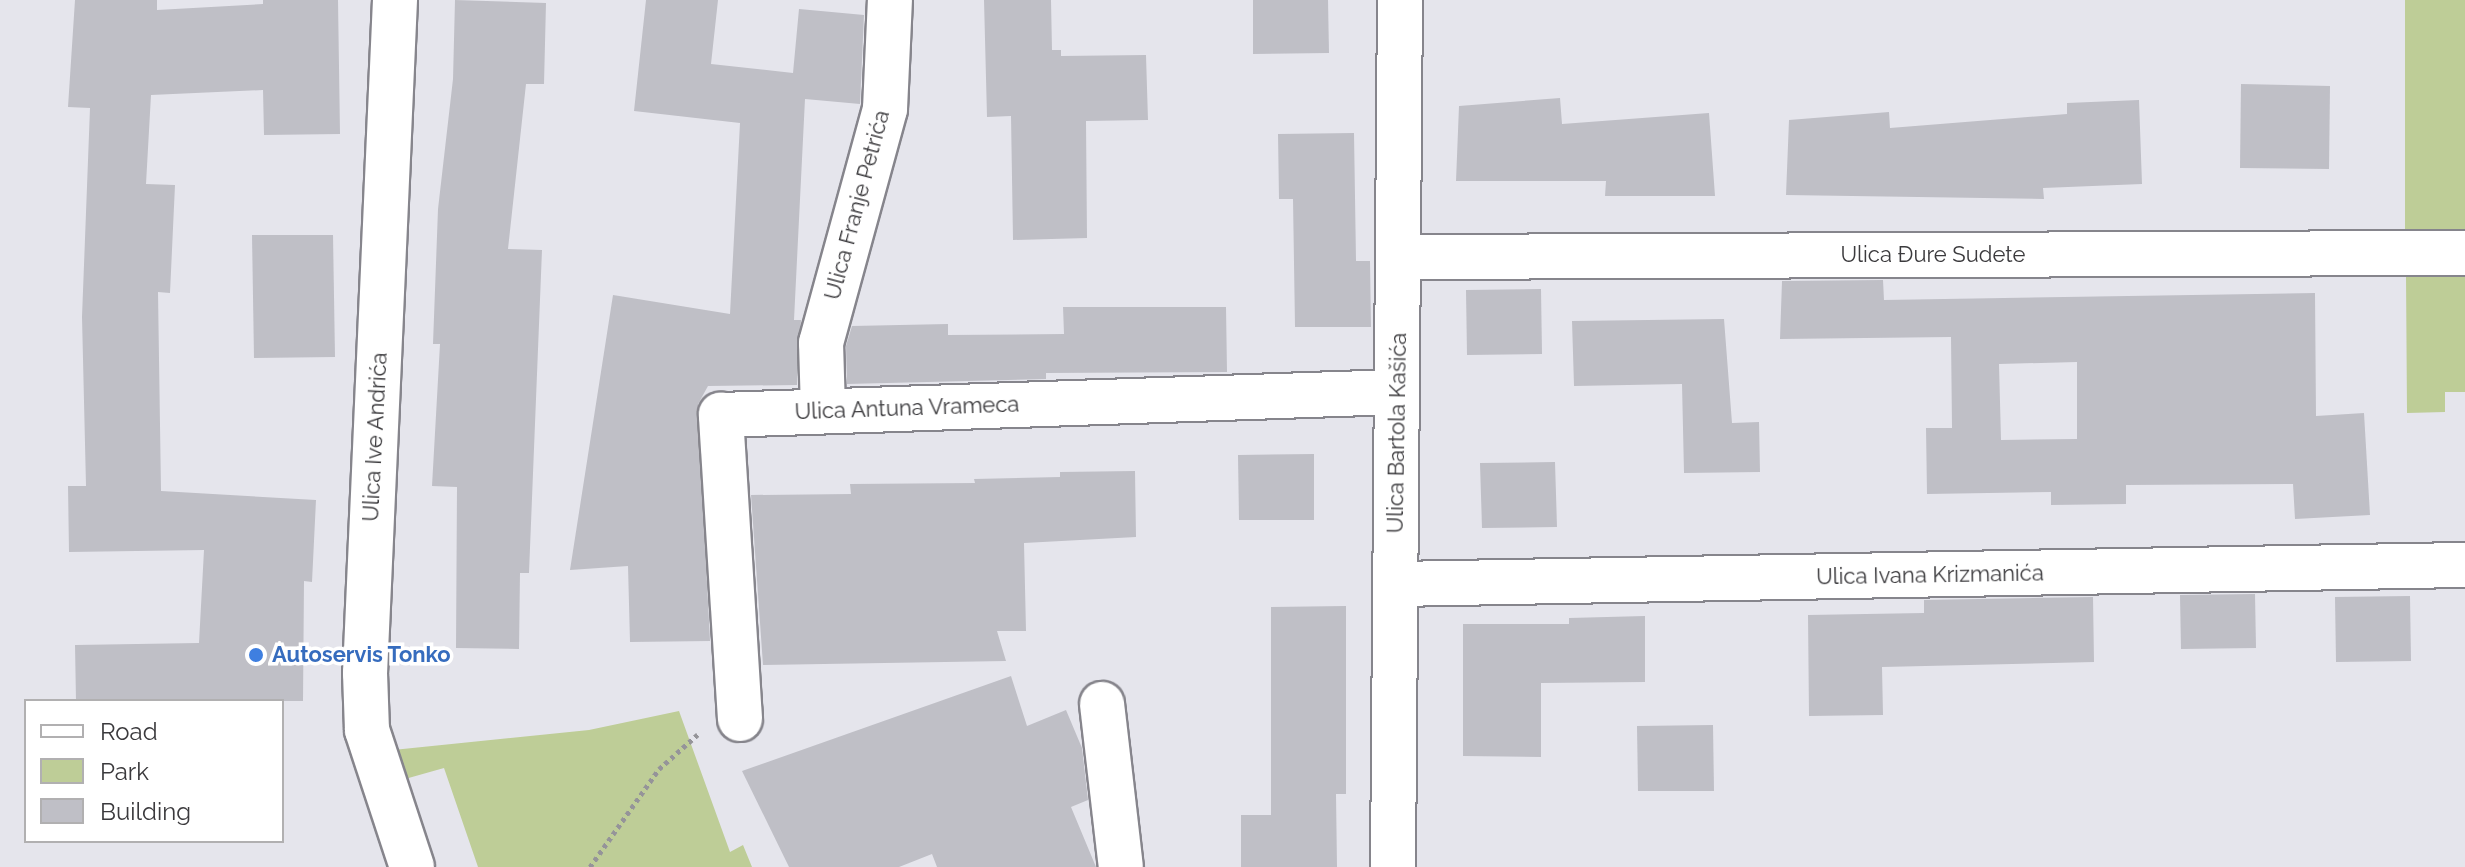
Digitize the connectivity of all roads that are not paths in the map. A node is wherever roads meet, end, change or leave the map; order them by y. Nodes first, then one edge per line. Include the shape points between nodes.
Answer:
1 (395, 0) edge
2 (890, 0) edge
3 (1400, 0) edge
4 (2465, 253) edge
5 (1401, 257) junction
6 (1397, 392) junction
7 (823, 410) junction
8 (2465, 565) edge
9 (1395, 584) junction
10 (1102, 704) dead end
11 (740, 719) road end
12 (412, 867) edge
13 (1121, 867) edge
14 (1393, 867) edge

1 - 12 street, Ulica Ive Andrića via 365,673 367,730
2 - 7 street, Ulica Franje Petrića via 885,109 821,343
3 - 5 street, Ulica Bartola Kašića
4 - 5 street, Ulica Đure Sudete
5 - 6 street, Ulica Bartola Kašića
6 - 7 street, Ulica Antuna Vrameca
6 - 9 street, Ulica Bartola Kašića
7 - 11 street, Ulica Antuna Vrameca via 721,415
8 - 9 street, Ulica Ivana Krizmanića
9 - 14 street, Ulica Bartola Kašića
10 - 13 street

